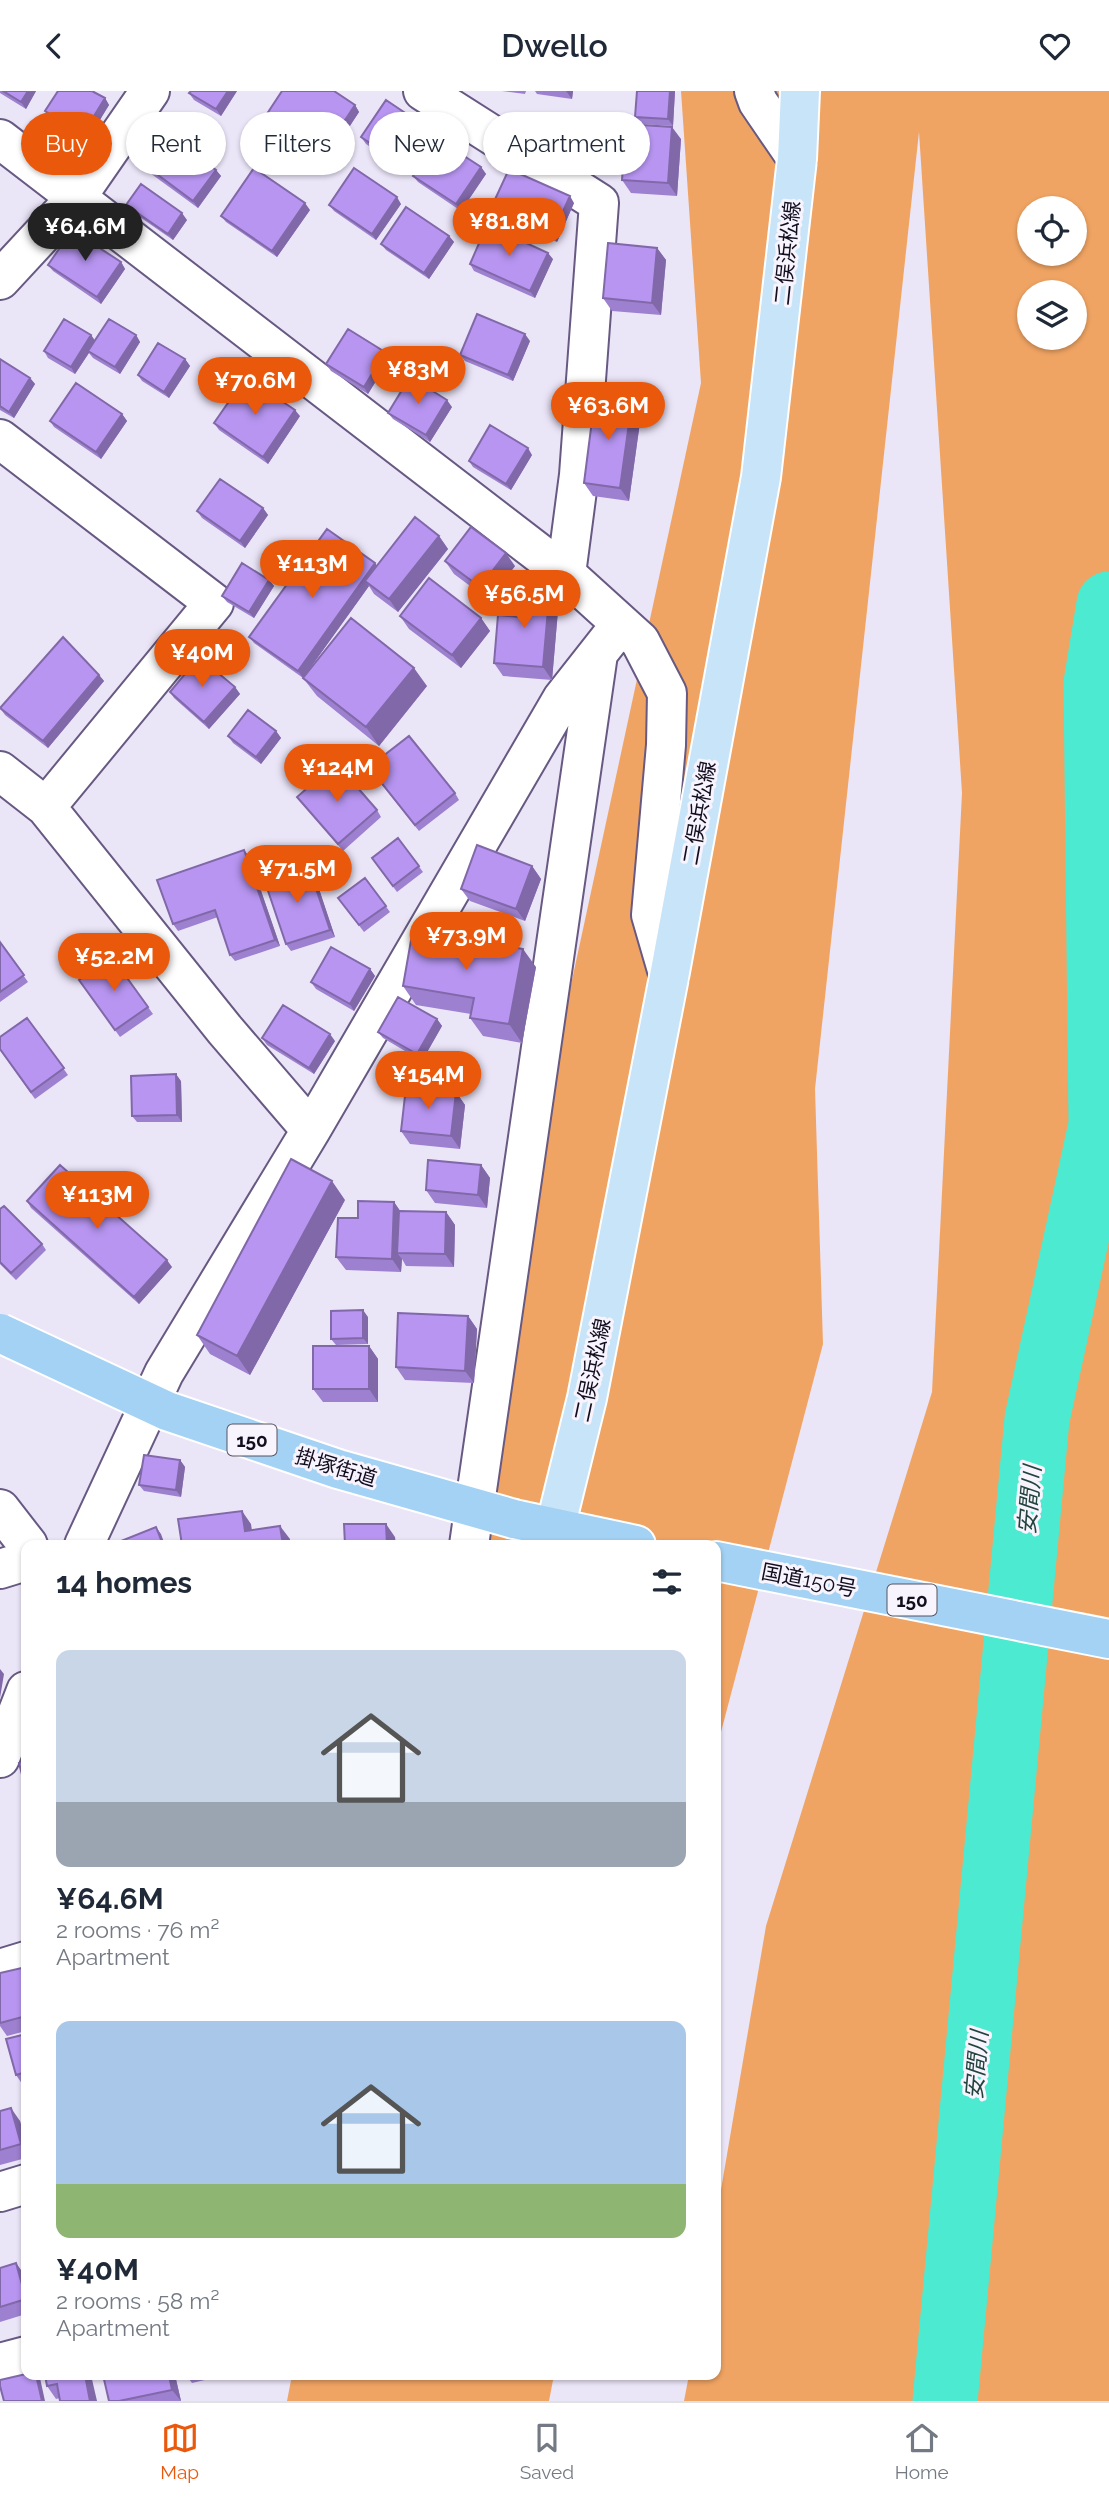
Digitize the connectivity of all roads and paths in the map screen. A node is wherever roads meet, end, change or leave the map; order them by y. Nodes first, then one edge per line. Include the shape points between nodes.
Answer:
1 (150, 91) edge
2 (423, 91) edge
3 (754, 91) edge
4 (800, 91) edge
5 (0, 139) edge
6 (797, 159) junction
7 (76, 198) junction
8 (0, 280) edge
9 (0, 439) edge
10 (566, 574) junction
11 (610, 638) junction
12 (0, 771) edge
13 (46, 807) junction
14 (669, 977) junction
15 (311, 1130) junction
16 (0, 1333) edge
17 (0, 1509) edge
18 (555, 1528) junction
19 (24, 1540) edge
20 (86, 1540) edge
21 (470, 1540) edge
22 (611, 1540) edge
23 (721, 1562) edge
24 (21, 1563) edge
25 (0, 1569) edge
26 (1109, 1639) edge
27 (21, 1704) edge
28 (0, 1758) edge
29 (21, 1963) edge
30 (0, 1969) edge
31 (21, 2186) edge
32 (0, 2192) edge
33 (21, 2357) edge
34 (0, 2363) edge

1 - 7 street
2 - 10 street via 599,203 579,475
3 - 6 street
4 - 6 main road, 二俣浜松線
5 - 7 street
6 - 14 main road, 二俣浜松線 via 761,477
7 - 8 street
7 - 10 street
9 - 13 street via 214,603
10 - 11 street
11 - 14 street via 640,641 667,693 651,915
11 - 15 street via 562,699
11 - 21 street
12 - 13 street
13 - 15 street
14 - 18 main road, 二俣浜松線 via 587,1398
15 - 20 street via 164,1373
16 - 18 highway, 掛塚街道 / 150, bridge via 167,1411 338,1469
17 - 19 street
18 - 22 highway, 掛塚街道 / 150
23 - 26 highway, 国道150号 / 150
24 - 25 street
27 - 28 street
29 - 30 street
31 - 32 street
33 - 34 street

